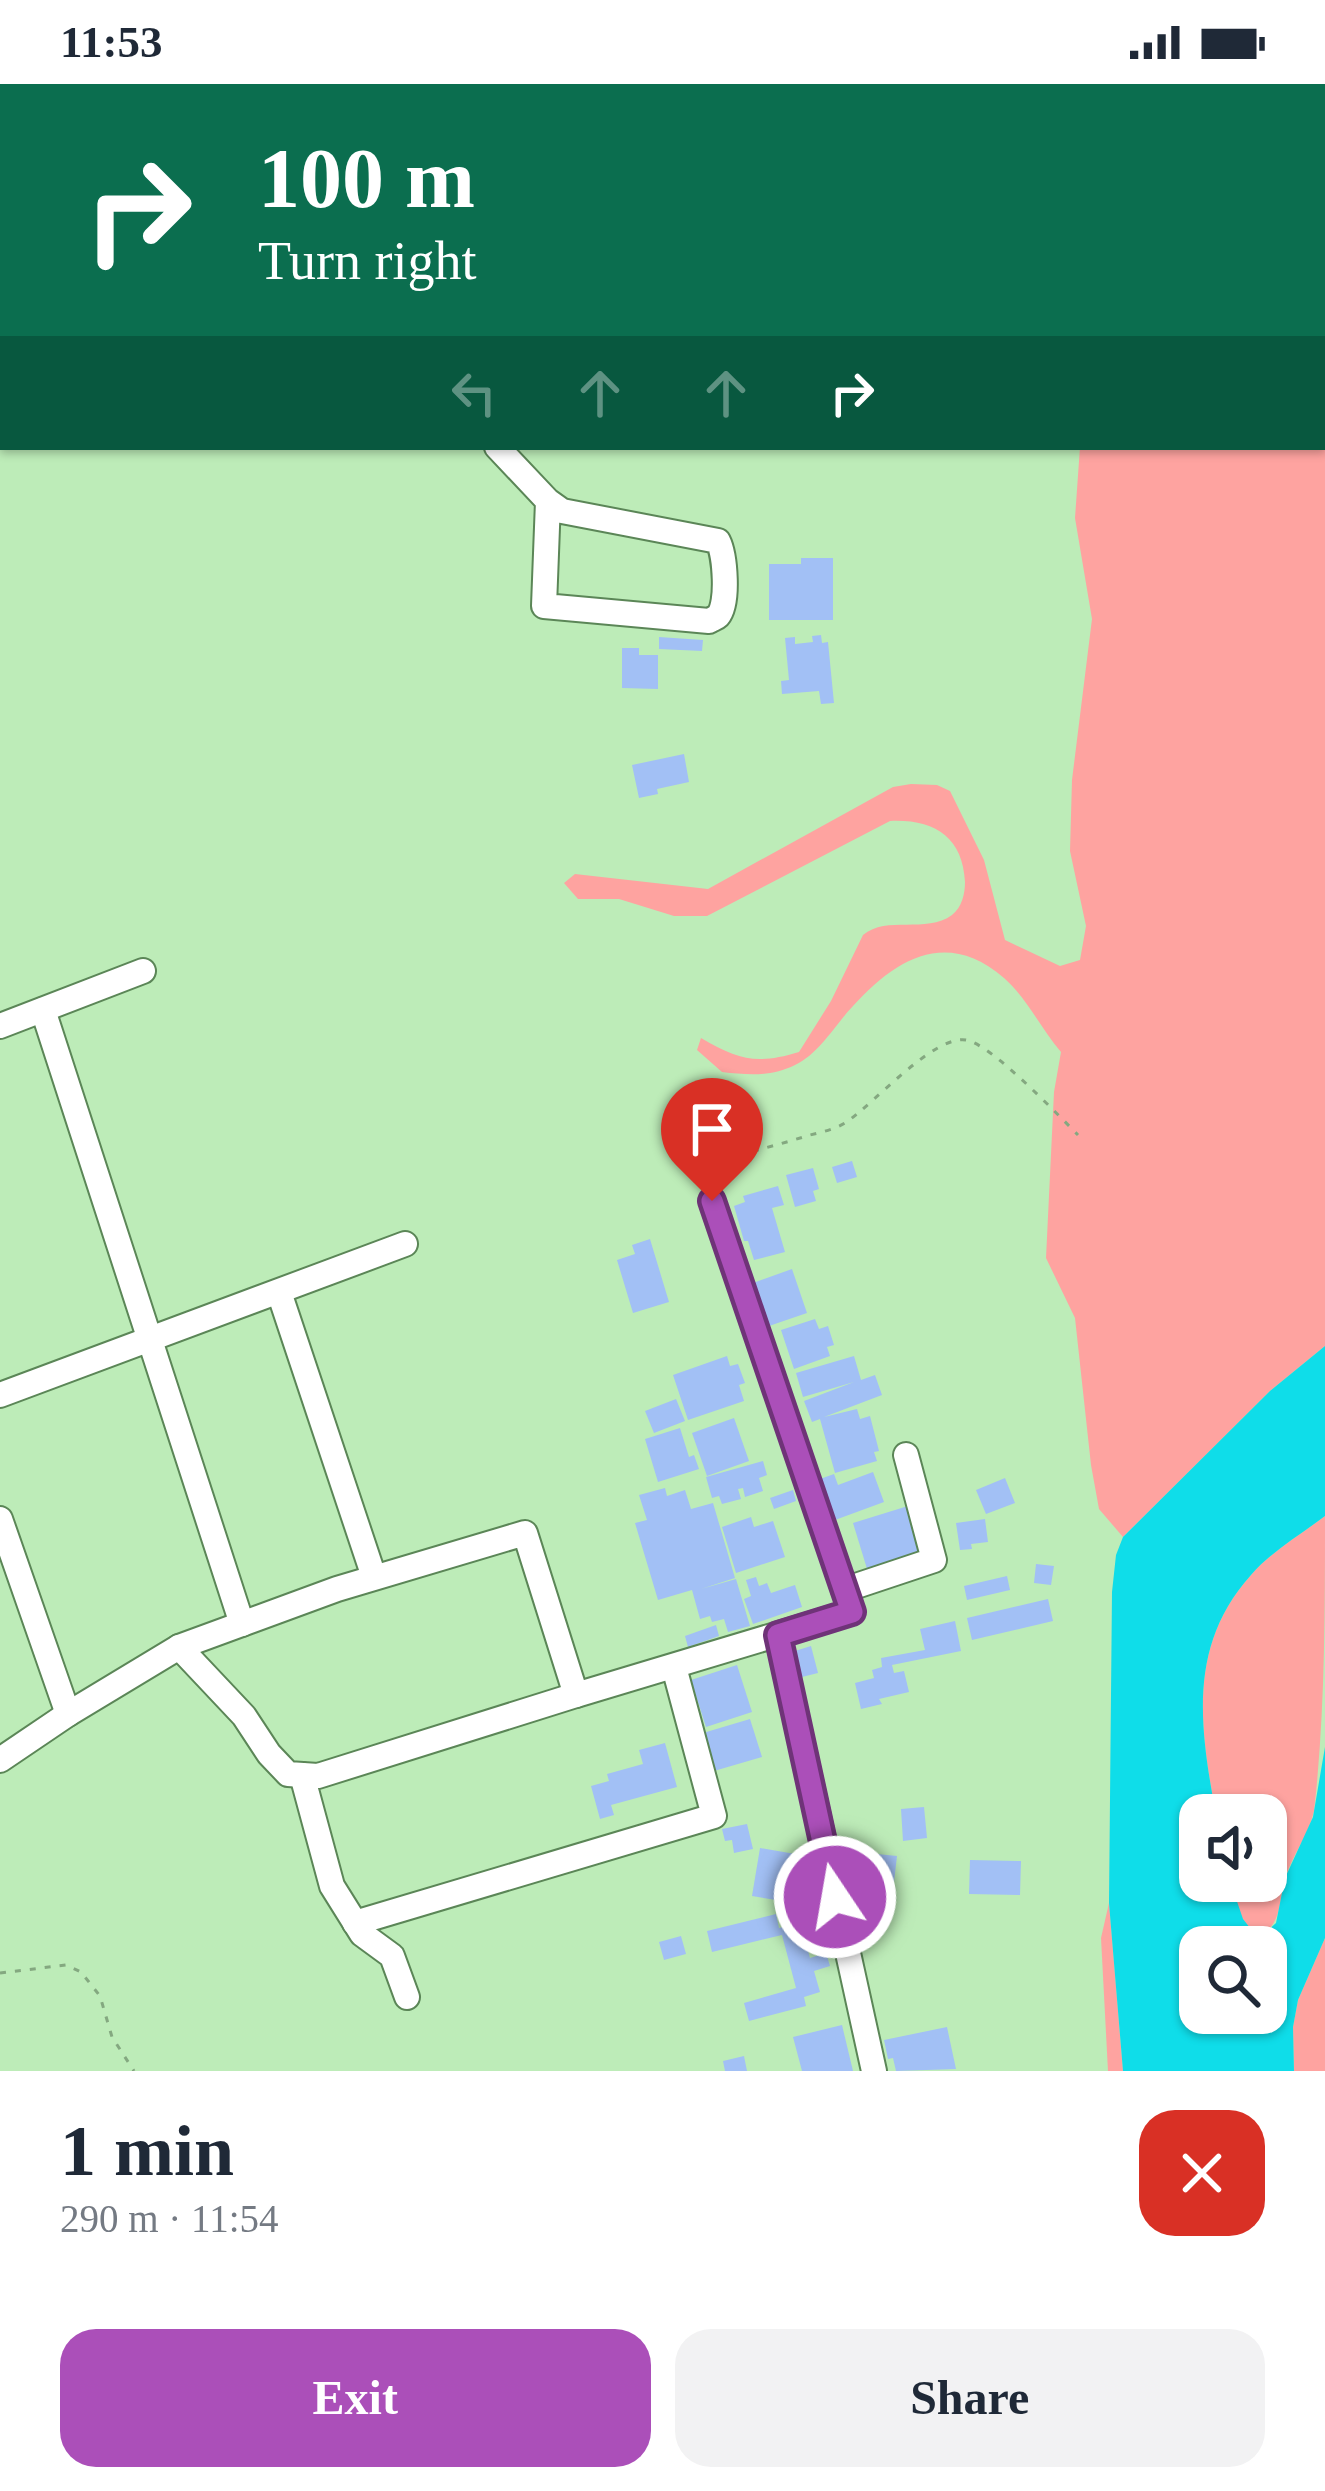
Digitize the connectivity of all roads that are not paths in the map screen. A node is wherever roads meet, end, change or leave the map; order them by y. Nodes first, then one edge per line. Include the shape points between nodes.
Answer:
1 (499, 450) edge
2 (548, 501) junction
3 (143, 971) dead end
4 (43, 1010) junction
5 (0, 1026) edge
6 (712, 1201) road end
7 (405, 1244) dead end
8 (280, 1292) junction
9 (151, 1341) junction
10 (0, 1395) edge
11 (905, 1455) dead end
12 (0, 1519) edge
13 (374, 1577) junction
14 (844, 1590) junction
15 (242, 1624) junction
16 (778, 1635) junction
17 (178, 1647) junction
18 (674, 1667) junction
19 (576, 1695) junction
20 (68, 1714) junction
21 (0, 1760) edge
22 (302, 1775) junction
23 (355, 1923) junction
24 (407, 1997) dead end
25 (874, 2071) edge

1 - 2 street
2 - 2 street via 544,607 718,616 718,541 562,511
3 - 4 street
4 - 5 street
4 - 9 street
6 - 14 street
7 - 8 street
8 - 9 street
8 - 13 street
9 - 10 street
9 - 15 street
11 - 14 street via 934,1560
12 - 20 street
13 - 15 street
13 - 19 street via 525,1533
14 - 16 street via 852,1612
15 - 17 street
16 - 18 street
16 - 25 street
17 - 20 street
17 - 22 street via 288,1774
18 - 19 street
18 - 23 street via 714,1816
19 - 22 street
20 - 21 street
22 - 23 street via 332,1886
23 - 24 street via 392,1956

